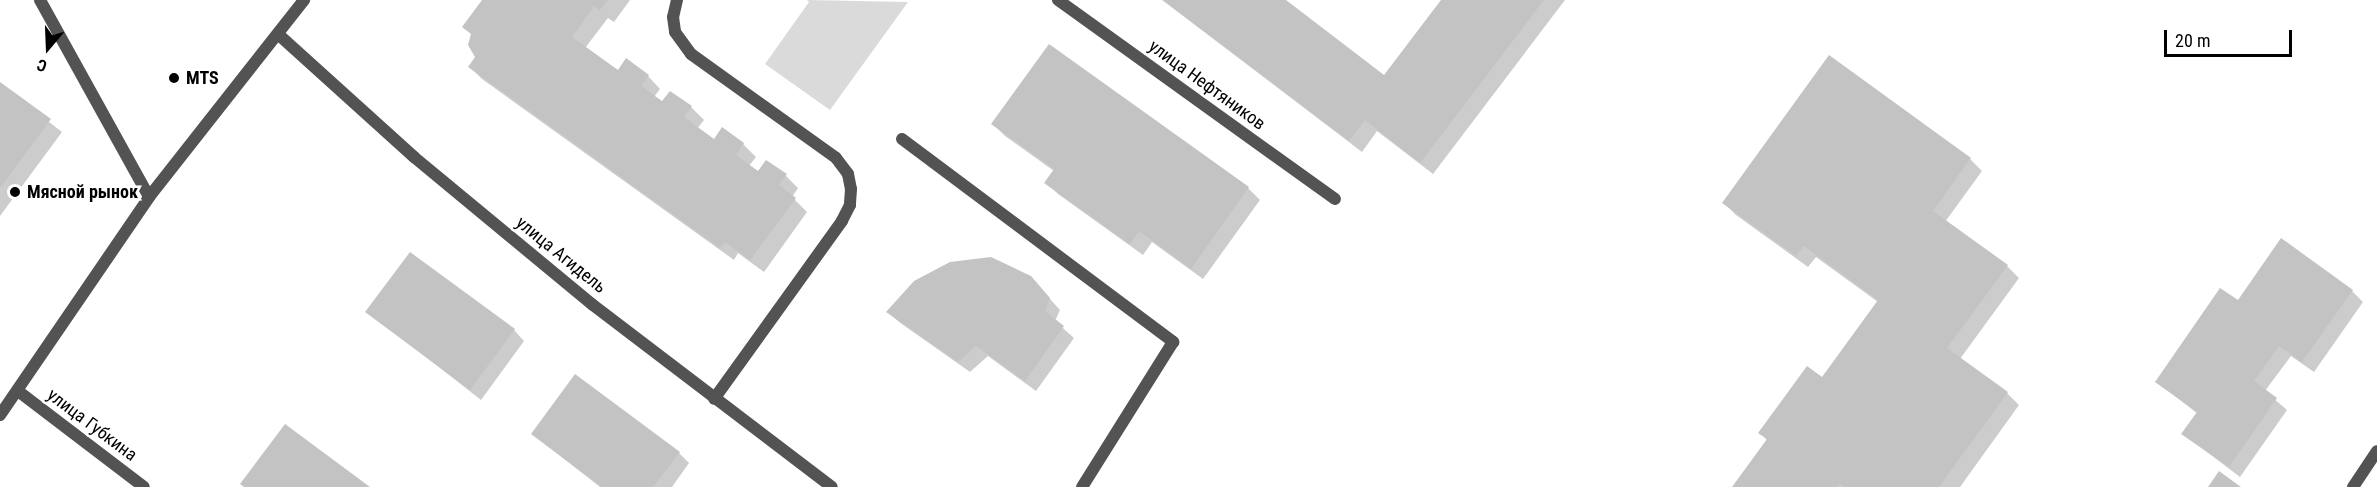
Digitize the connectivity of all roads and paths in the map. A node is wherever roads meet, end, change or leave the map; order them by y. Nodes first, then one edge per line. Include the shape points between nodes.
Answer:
1 (40, 0) edge
2 (304, 0) edge
3 (676, 0) edge
4 (1059, 0) edge
5 (279, 35) junction
6 (902, 139) dead end
7 (148, 197) junction
8 (1335, 199) dead end
9 (18, 391) junction
10 (714, 399) junction
11 (0, 415) edge
12 (2377, 451) edge
13 (144, 487) edge
14 (832, 487) edge
15 (1082, 487) edge
16 (2353, 487) edge

1 - 7 street
2 - 5 street
3 - 10 street via 675,32 691,54 836,158 848,174 851,189 850,205 842,221
4 - 8 street, улица Нефтяников
5 - 7 street
5 - 10 street, улица Агидель via 414,157
6 - 15 street via 1173,342
7 - 9 street
9 - 11 street
9 - 13 street, улица Губкина
10 - 14 street, улица Агидель
12 - 16 street

